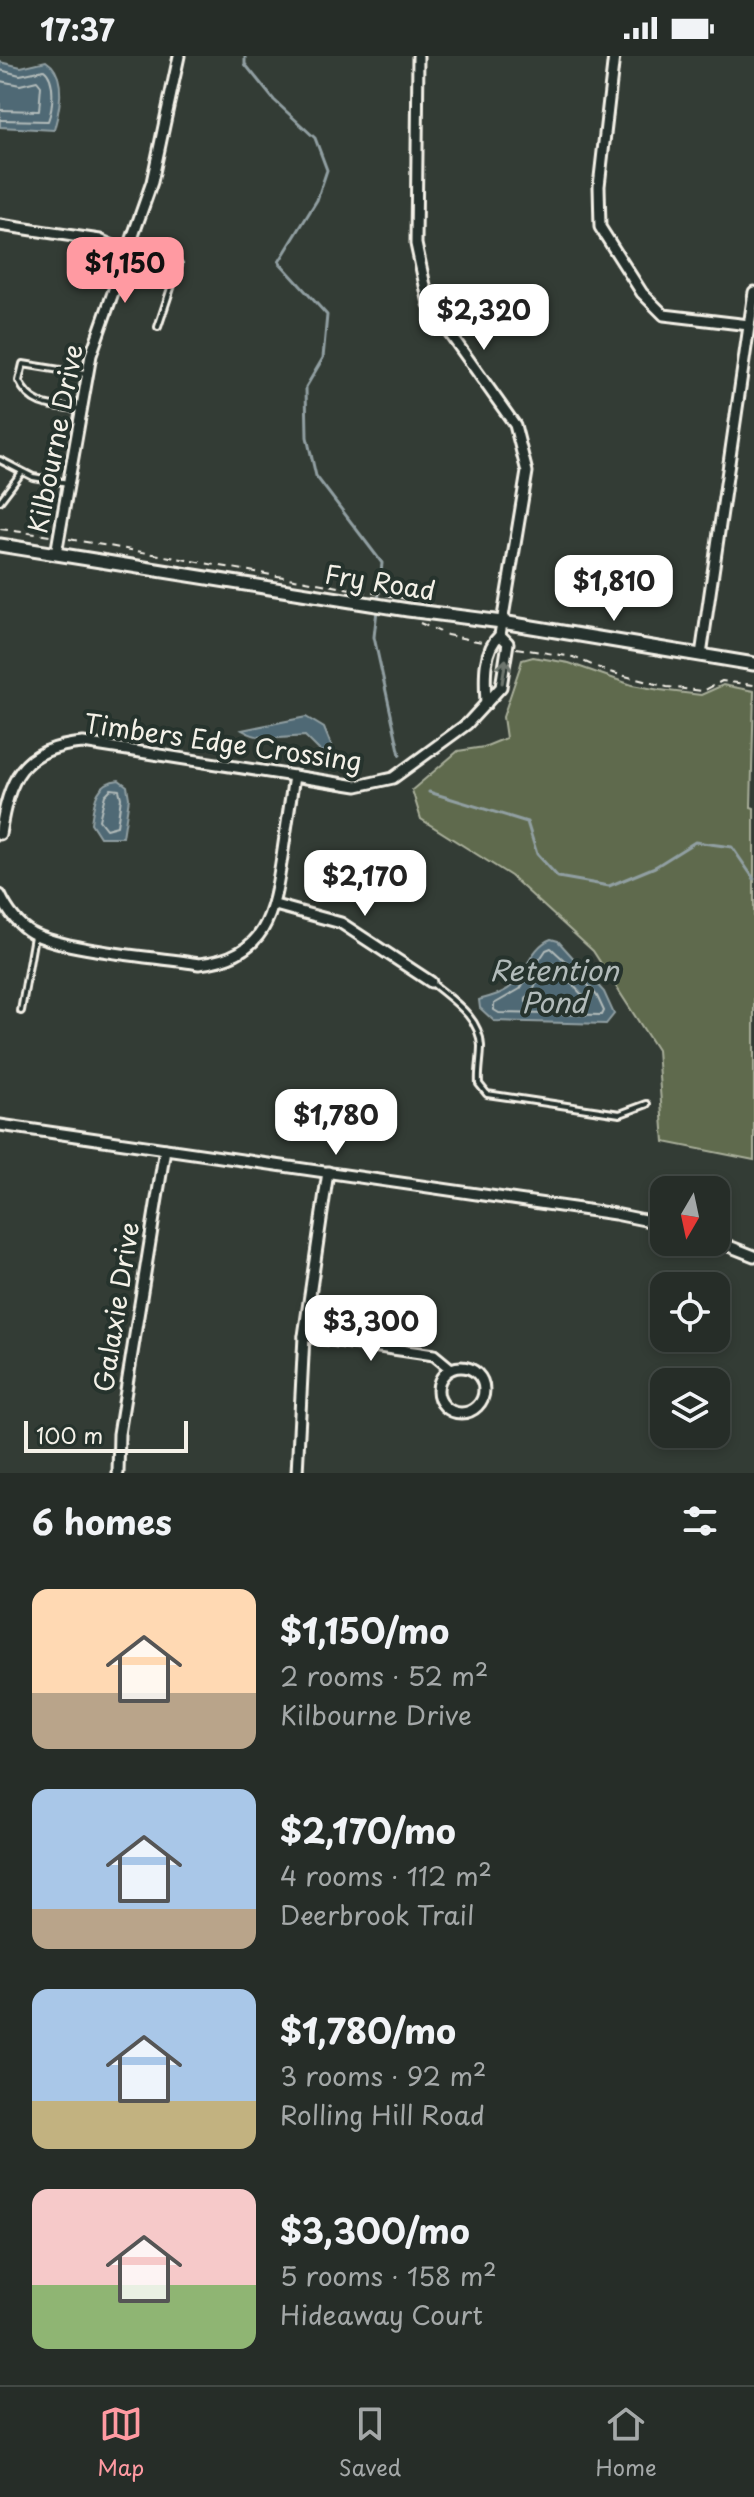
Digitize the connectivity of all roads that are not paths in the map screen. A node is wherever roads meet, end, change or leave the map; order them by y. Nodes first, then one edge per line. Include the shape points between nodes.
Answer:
1 (179, 56) edge
2 (418, 56) edge
3 (614, 56) edge
4 (0, 225) edge
5 (132, 238) junction
6 (127, 252) junction
7 (754, 292) edge
8 (749, 325) junction
9 (158, 327) dead end
10 (86, 374) junction
11 (80, 409) junction
12 (0, 460) edge
13 (22, 472) junction
14 (68, 483) junction
15 (0, 501) edge
16 (0, 545) edge
17 (56, 554) junction
18 (501, 628) junction
19 (701, 655) junction
20 (754, 664) edge
21 (486, 704) junction
22 (294, 776) junction
23 (0, 834) edge
24 (0, 895) edge
25 (275, 905) junction
26 (2, 907) edge
27 (34, 934) junction
28 (431, 982) joint
29 (21, 1011) dead end
30 (647, 1104) dead end
31 (0, 1125) edge
32 (165, 1149) junction
33 (328, 1172) junction
34 (650, 1221) edge
35 (730, 1247) edge
36 (754, 1256) edge
37 (304, 1336) junction
38 (451, 1369) junction
39 (118, 1473) edge
40 (297, 1473) edge

1 - 5 street, Kilbourne Drive via 157,163
2 - 18 street via 416,244 429,304 515,425 527,472
3 - 8 street via 599,186 600,227 635,283 664,315
4 - 6 street via 100,240
5 - 6 street, Kilbourne Drive
5 - 9 lane via 179,264
6 - 10 street, Kilbourne Drive
7 - 8 street
8 - 19 street
10 - 11 street, Kilbourne Drive
10 - 11 lane via 23,364 19,381 25,395 41,405
11 - 14 street, Kilbourne Drive
12 - 13 lane
13 - 14 lane
13 - 15 lane
14 - 17 street, Kilbourne Drive
16 - 17 street, Fry Road
17 - 18 street, Fry Road
18 - 19 street, Fry Road
18 - 21 street via 490,644
21 -> 18 street, Timbers Edge Crossing via 501,687 508,643
19 - 20 street, Fry Road
21 - 22 street, Timbers Edge Crossing via 393,778 357,786
22 - 23 street, Timbers Edge Crossing via 83,743 45,750 13,778
22 - 25 street
24 - 26 street
25 - 27 street via 255,942 209,963
25 - 28 street via 341,923
26 - 27 street
27 - 29 lane
28 - 30 lane via 478,1030 479,1084 487,1094 620,1114
31 - 32 street
32 - 33 street
32 - 39 street, Galaxie Drive via 119,1434
33 - 34 street
33 - 37 street
35 - 36 street
37 - 38 street via 434,1355
37 - 40 street
38 - 38 street via 441,1378 439,1397 452,1412 472,1411 482,1401 482,1380 472,1369

